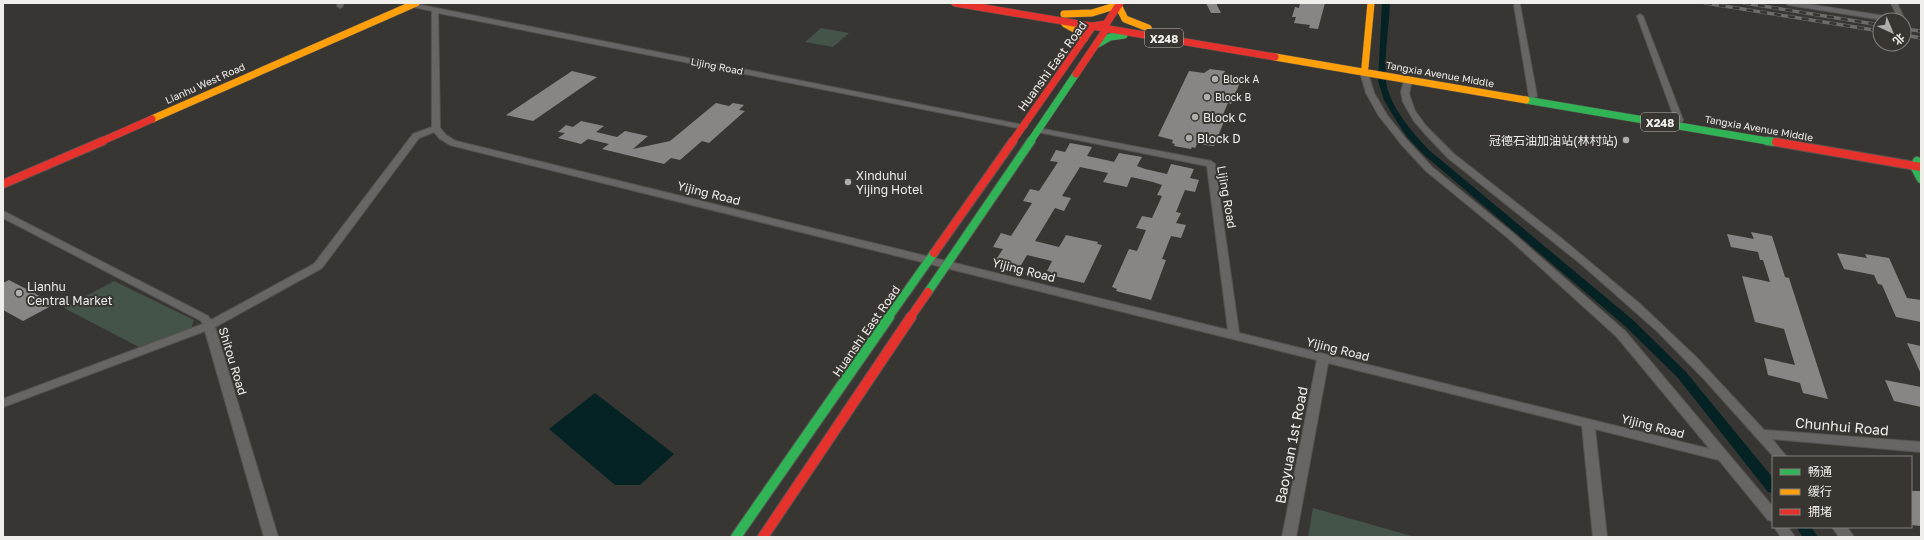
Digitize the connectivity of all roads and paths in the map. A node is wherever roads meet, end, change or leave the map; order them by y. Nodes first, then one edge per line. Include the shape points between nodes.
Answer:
1 (955, 3) edge
2 (980, 3) edge
3 (1371, 3) edge
4 (1788, 3) edge
5 (414, 4) edge
6 (1119, 4) edge
7 (1517, 5) dead end
8 (435, 10) junction
9 (1043, 16) junction
10 (1640, 16) dead end
11 (1872, 16) edge
12 (1094, 26) junction
13 (1106, 26) junction
14 (1162, 35) junction
15 (1084, 39) junction
16 (1096, 45) junction
17 (1369, 70) junction
18 (1403, 77) junction
19 (1533, 96) junction
20 (1679, 120) junction
21 (436, 128) junction
22 (1023, 128) junction
23 (1038, 130) junction
24 (1919, 164) edge
25 (1921, 179) edge
26 (3, 184) edge
27 (3, 214) edge
28 (930, 260) junction
29 (947, 265) junction
30 (209, 326) junction
31 (1234, 336) junction
32 (1323, 358) junction
33 (3, 403) edge
34 (1588, 423) junction
35 (1760, 434) junction
36 (1921, 447) edge
37 (1780, 456) edge
38 (1725, 457) junction
39 (1772, 515) edge
40 (1782, 528) edge
41 (1840, 528) edge
42 (272, 537) edge
43 (736, 537) edge
44 (763, 537) edge
45 (1289, 537) edge
46 (1600, 537) edge
47 (1788, 537) edge
48 (1847, 537) edge

1 - 9 main road, Tangxia Avenue Middle / X248
2 - 9 main road, Tangxia Avenue Middle / X248
3 - 17 main road
4 - 11 street
5 - 8 street, Lijing Road
5 - 26 main road, Lianhu West Road
6 - 9 main road via 1088,13
6 - 13 main road
6 - 14 main road via 1122,16 1128,21
7 - 19 street
8 - 21 street
8 - 22 street, Lijing Road
9 - 12 main road, Tangxia Avenue Middle / X248
9 - 13 main road, Tangxia Avenue Middle / X248
9 - 15 main road via 1072,26
10 - 20 street
12 - 13 main road, Huanshi East Road
12 - 15 main road, Huanshi East Road
13 - 14 main road, Tangxia Avenue Middle / X248
13 - 16 main road, Huanshi East Road
14 - 16 main road via 1119,35 1106,38
14 - 17 main road, Tangxia Avenue Middle / X248
15 - 22 main road, Huanshi East Road
16 - 23 main road, Huanshi East Road
17 - 18 main road, Tangxia Avenue Middle / X248
17 - 38 street via 1370,93 1383,116 1429,169 1511,236 1621,334
18 - 19 main road, Tangxia Avenue Middle / X248
18 - 24 main road, Tangxia Avenue Middle / X248
18 - 35 street via 1409,106 1435,140 1600,275 1661,329
19 - 20 main road, Tangxia Avenue Middle / X248
20 - 24 main road, Tangxia Avenue Middle / X248
21 - 28 street, Yijing Road via 443,137 467,147
21 - 30 street via 416,136 318,266
22 - 28 main road, Huanshi East Road
23 - 29 main road, Huanshi East Road
23 - 31 street, Lijing Road via 1211,164
24 - 25 main road
27 - 30 street, Shitou Road via 185,307 204,318
28 - 29 street, Yijing Road
28 - 43 main road, Huanshi East Road
29 - 31 street, Yijing Road
29 - 44 main road, Huanshi East Road
30 - 33 street
30 - 42 street, Shitou Road
31 - 32 street, Yijing Road
32 - 34 street, Yijing Road
32 - 45 street, Baoyuan 1st Road
34 - 38 street, Yijing Road
34 - 46 street
35 - 36 street, Chunhui Road
35 - 37 street
38 - 39 street
40 - 47 street
41 - 48 street

